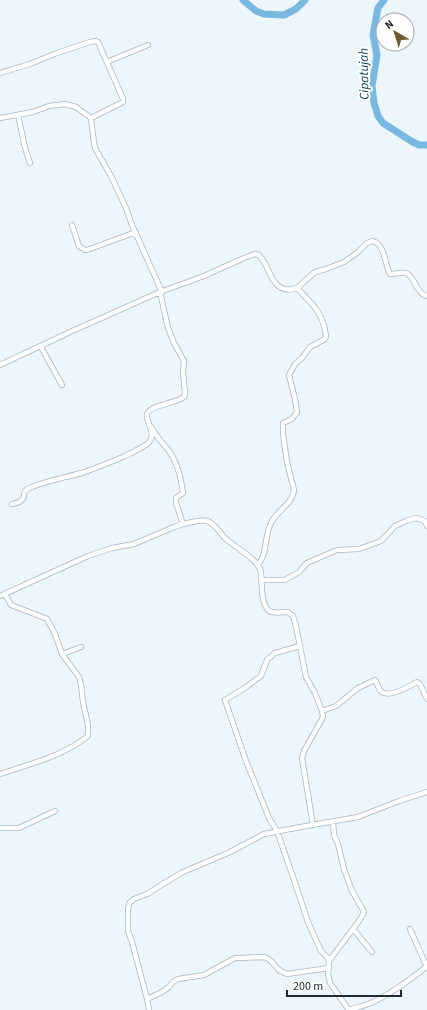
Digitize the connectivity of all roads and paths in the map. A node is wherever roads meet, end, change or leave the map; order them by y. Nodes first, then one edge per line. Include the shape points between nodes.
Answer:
1 (148, 45) dead end
2 (107, 62) junction
3 (0, 73) edge
4 (18, 115) junction
5 (0, 118) edge
6 (91, 118) junction
7 (30, 163) dead end
8 (72, 226) dead end
9 (136, 232) junction
10 (297, 288) junction
11 (161, 292) junction
12 (427, 296) edge
13 (41, 347) junction
14 (0, 366) edge
15 (62, 385) dead end
16 (150, 426) junction
17 (12, 504) dead end
18 (183, 524) junction
19 (427, 526) edge
20 (258, 565) junction
21 (262, 580) junction
22 (5, 594) junction
23 (0, 596) edge
24 (300, 646) junction
25 (81, 647) dead end
26 (62, 654) junction
27 (427, 699) edge
28 (322, 712) junction
29 (0, 774) edge
30 (427, 792) edge
31 (55, 811) dead end
32 (333, 822) junction
33 (313, 825) junction
34 (0, 828) edge
35 (277, 831) junction
36 (410, 929) dead end
37 (354, 930) junction
38 (372, 952) dead end
39 (329, 961) junction
40 (427, 967) edge
41 (329, 968) junction
42 (147, 999) junction
43 (149, 1010) edge
44 (349, 1010) edge

1 - 2 street
2 - 3 street via 98,42 93,41
2 - 6 street via 123,101
4 - 5 street
4 - 6 street via 68,104
4 - 7 street
6 - 9 street via 95,148
8 - 9 street via 79,246 84,250
9 - 11 street
10 - 11 street via 289,290 279,286 262,259 255,254
10 - 12 street via 315,272 344,262 373,241 383,250 390,273 409,275 423,295
10 - 20 street via 321,316 326,337 310,347 295,364 289,376 297,412 292,419 283,423 283,434 294,490 290,501 271,522 263,557
11 - 13 street
11 - 16 street via 168,328 184,361 185,395 148,412 146,417
13 - 14 street
13 - 15 street
16 - 17 street via 151,439 141,448 117,460 32,487 27,490 22,500
16 - 18 street via 179,471 183,493 176,498 176,503
18 - 20 street via 200,520 211,522 228,541
18 - 22 street via 134,544 88,556
19 - 21 street via 425,521 416,518 406,521 395,526 381,541 359,549 337,550 308,563 286,580
20 - 21 street
21 - 24 street via 266,608 272,612 288,612 293,616
22 - 23 street
22 - 26 street via 10,605 46,618
24 - 28 street via 306,677
24 - 35 street via 274,653 267,660 261,676 225,700 266,812
25 - 26 street
26 - 29 street via 79,677 88,736 72,747
27 - 28 street via 417,682 386,694 375,680 358,688 336,706
28 - 33 street via 322,719 302,754
30 - 32 street via 364,815
31 - 34 street via 19,828
32 - 33 street
32 - 37 street via 344,869 352,891 364,912
33 - 35 street
35 - 39 street via 308,922 321,951
35 - 42 street via 255,838 132,900 127,911 128,931
36 - 40 street
37 - 38 street
37 - 39 street
39 - 41 street
40 - 44 street via 378,1000
41 - 42 street via 287,974 265,957 235,958 204,975 176,980 162,992
41 - 44 street via 328,977 331,985
42 - 43 street

